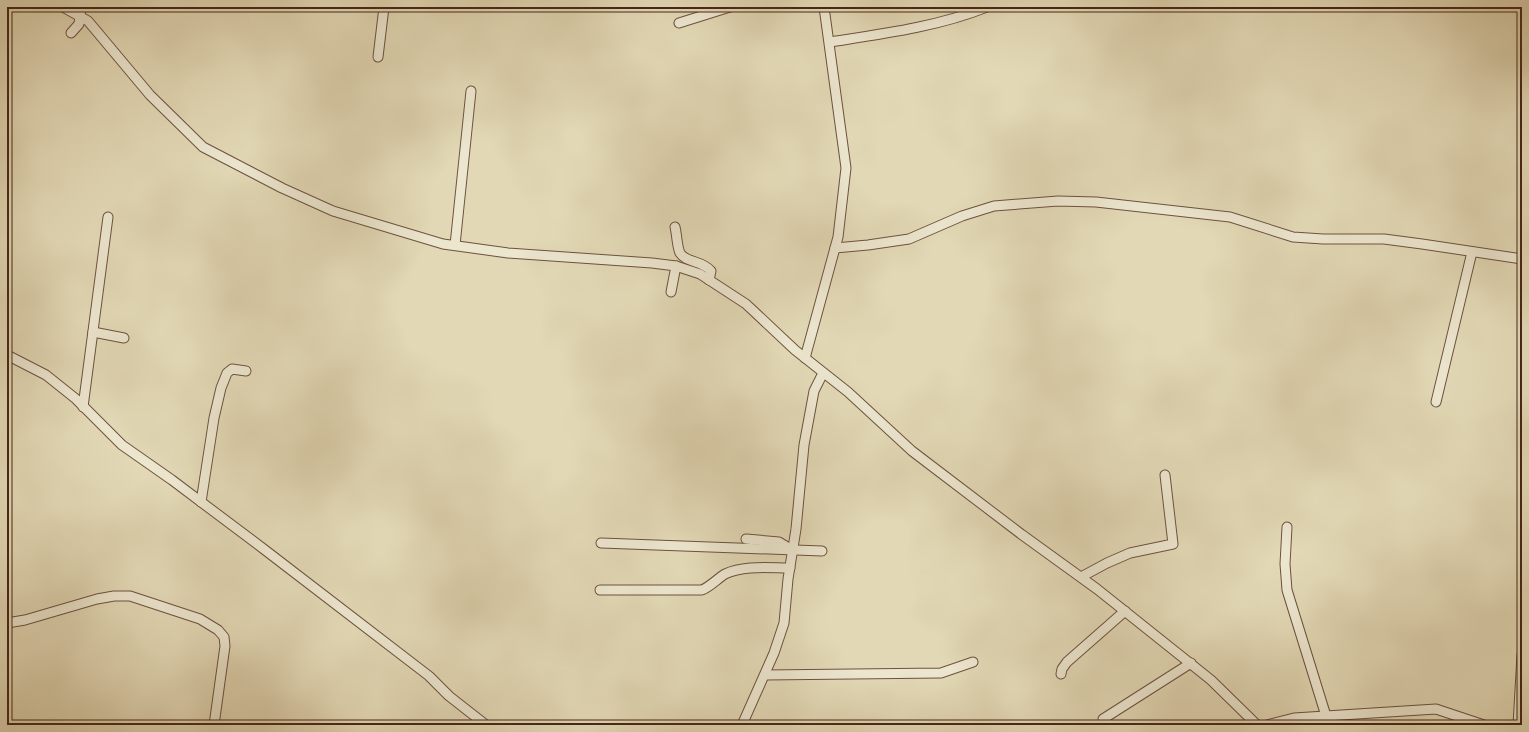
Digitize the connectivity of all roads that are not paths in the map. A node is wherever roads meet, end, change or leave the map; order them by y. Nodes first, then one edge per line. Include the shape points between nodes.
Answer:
1 (63, 7) edge
2 (384, 7) edge
3 (730, 7) edge
4 (824, 7) edge
5 (987, 7) edge
6 (80, 12) edge
7 (679, 23) dead end
8 (71, 33) dead end
9 (830, 42) junction
10 (378, 57) dead end
11 (471, 90) dead end
12 (108, 217) dead end
13 (675, 228) dead end
14 (455, 245) junction
15 (835, 248) junction
16 (1472, 252) junction
17 (1522, 259) edge
18 (676, 266) junction
19 (709, 280) junction
20 (671, 292) dead end
21 (93, 332) junction
22 (124, 338) dead end
23 (7, 355) edge
24 (805, 358) junction
25 (246, 371) dead end
26 (824, 372) junction
27 (1436, 402) dead end
28 (84, 407) junction
29 (1165, 475) dead end
30 (201, 502) junction
31 (1287, 527) dead end
32 (746, 539) dead end
33 (601, 542) dead end
34 (793, 550) junction
35 (822, 551) dead end
36 (790, 568) junction
37 (1081, 577) junction
38 (600, 590) dead end
39 (1125, 611) junction
40 (7, 623) edge
41 (1522, 655) edge
42 (973, 662) dead end
43 (1191, 663) junction
44 (1061, 674) dead end
45 (765, 675) junction
46 (1326, 716) junction
47 (1103, 719) dead end
48 (214, 725) edge
49 (486, 725) edge
50 (742, 725) edge
51 (1258, 725) edge
52 (1267, 725) edge
53 (1484, 725) edge
54 (1518, 725) edge

1 - 6 street
2 - 10 street
3 - 7 street
4 - 9 street
5 - 9 street via 893,32
6 - 8 street via 79,24
6 - 14 street via 150,95 203,147 333,211 443,244
9 - 15 street via 846,168
11 - 14 street
12 - 21 street
13 - 19 street via 680,253 685,258 706,266 711,271
14 - 18 street
15 - 16 street via 909,239 962,216 994,206 1058,201 1096,202 1230,217 1294,237 1323,240 1384,240
15 - 24 street
16 - 17 street
16 - 27 street
18 - 19 street via 700,274
18 - 20 street
19 - 24 street via 746,304
21 - 22 street
21 - 28 street
23 - 28 street via 46,375
24 - 26 street
25 - 30 street via 232,369 227,373 221,388
26 - 34 street via 814,391 809,416
26 - 37 street via 912,452
28 - 30 street via 122,445
29 - 37 street via 1173,544 1130,553
30 - 49 street via 429,676 449,696
31 - 46 street via 1284,564 1287,590
32 - 34 street via 779,542
33 - 34 street
34 - 35 street
34 - 36 street
36 - 38 street via 739,569 724,575 702,590
36 - 45 street via 784,623
37 - 39 street
39 - 43 street
39 - 44 street via 1067,662
40 - 48 street via 114,596 130,596 200,619 224,636 225,646
41 - 54 street
42 - 45 street via 941,673
43 - 47 street
43 - 51 street
45 - 50 street
46 - 52 street via 1294,718
46 - 53 street via 1436,709

